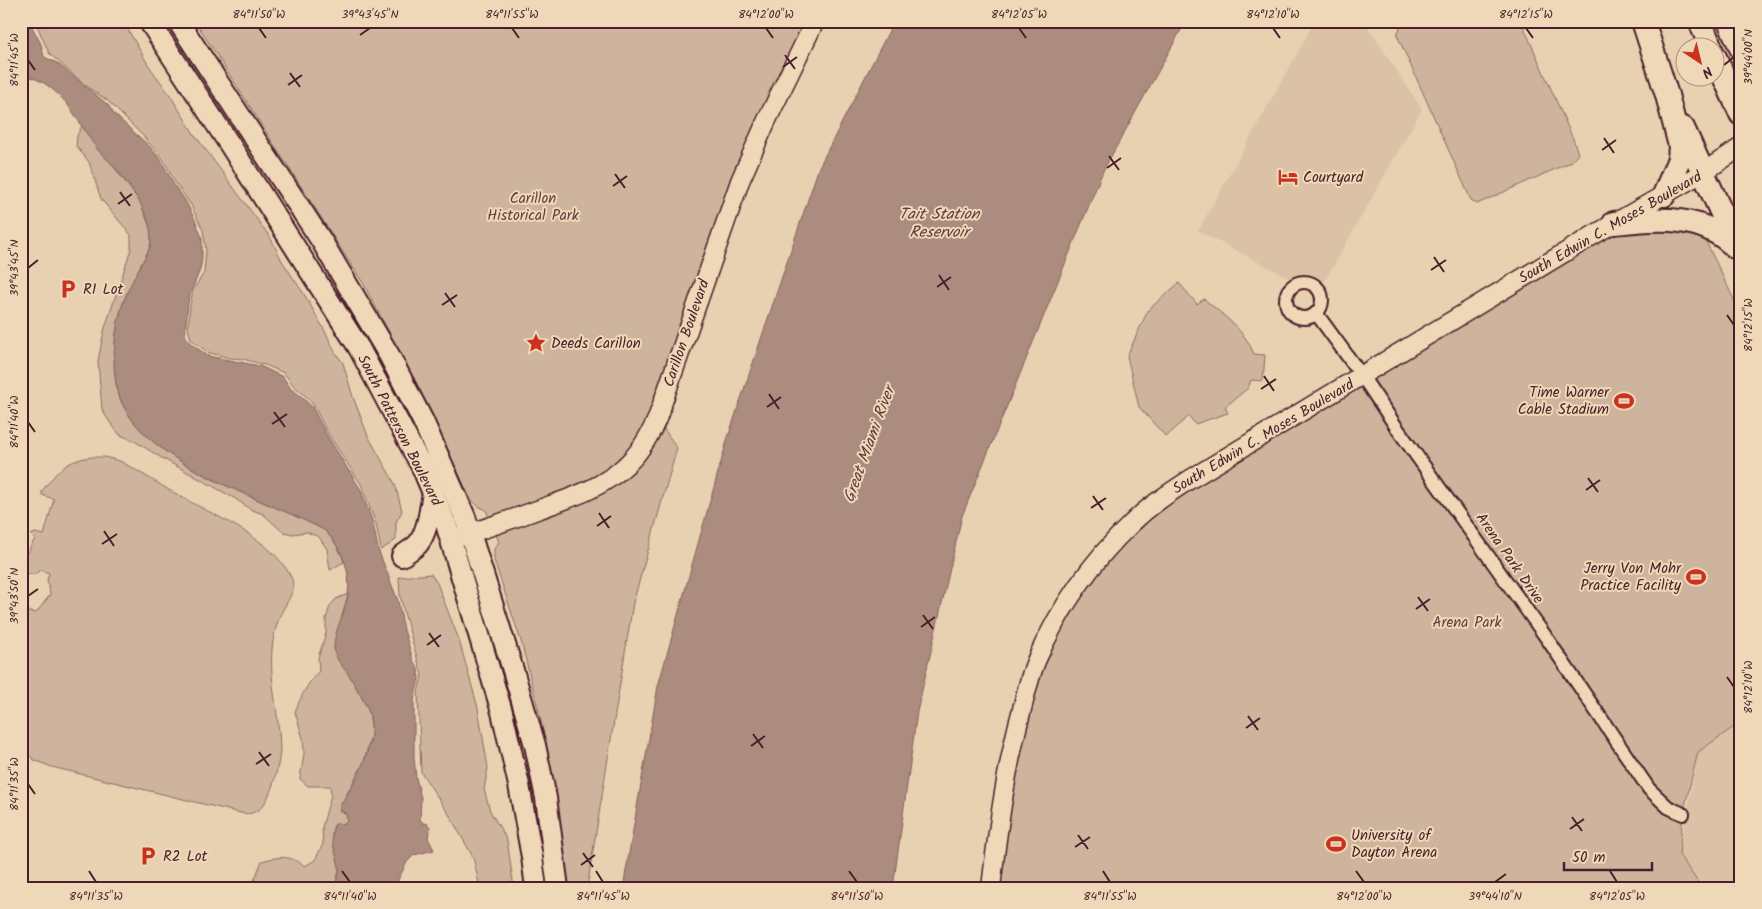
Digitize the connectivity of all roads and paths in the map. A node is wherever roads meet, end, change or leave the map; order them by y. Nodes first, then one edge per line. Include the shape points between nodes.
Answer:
1 (149, 21) edge
2 (178, 21) edge
3 (815, 21) edge
4 (1643, 21) edge
5 (1700, 21) edge
6 (1729, 21) edge
7 (1707, 38) edge
8 (1741, 48) edge
9 (1724, 78) edge
10 (1667, 95) junction
11 (1741, 114) edge
12 (1741, 146) edge
13 (1702, 173) junction
14 (1664, 195) junction
15 (1614, 223) junction
16 (1741, 248) edge
17 (1741, 253) edge
18 (1316, 313) dead end
19 (1362, 376) junction
20 (433, 493) junction
21 (460, 536) junction
22 (402, 556) dead end
23 (1683, 814) dead end
24 (536, 888) edge
25 (558, 888) edge
26 (991, 888) edge

1 - 20 main road, South Patterson Boulevard via 359,348
2 - 21 main road, South Patterson Boulevard via 321,240 389,355 423,421 464,517
3 - 21 main road, Carillon Boulevard via 740,181 657,419 638,453 615,475 594,487
4 - 10 highway
5 - 7 highway
6 - 8 highway
9 - 11 highway
10 - 13 highway
10 - 14 highway via 1680,146 1679,159
12 - 13 main road, South Edwin C. Moses Boulevard
13 - 14 main road, South Edwin C. Moses Boulevard
13 - 16 highway
14 - 15 main road, South Edwin C. Moses Boulevard
15 - 17 highway via 1658,219 1697,223 1722,236
15 - 19 main road, South Edwin C. Moses Boulevard
18 - 19 street, Arena Park Drive
19 - 23 street, Arena Park Drive via 1650,790 1668,807
19 - 26 main road, South Edwin C. Moses Boulevard via 1161,499 1132,522 1080,582 1056,620 1030,680 1001,803
20 - 21 main road, South Patterson Boulevard
20 - 22 main road via 421,539
21 - 24 main road, South Patterson Boulevard via 519,785
21 - 25 main road, South Patterson Boulevard via 513,670 546,798

